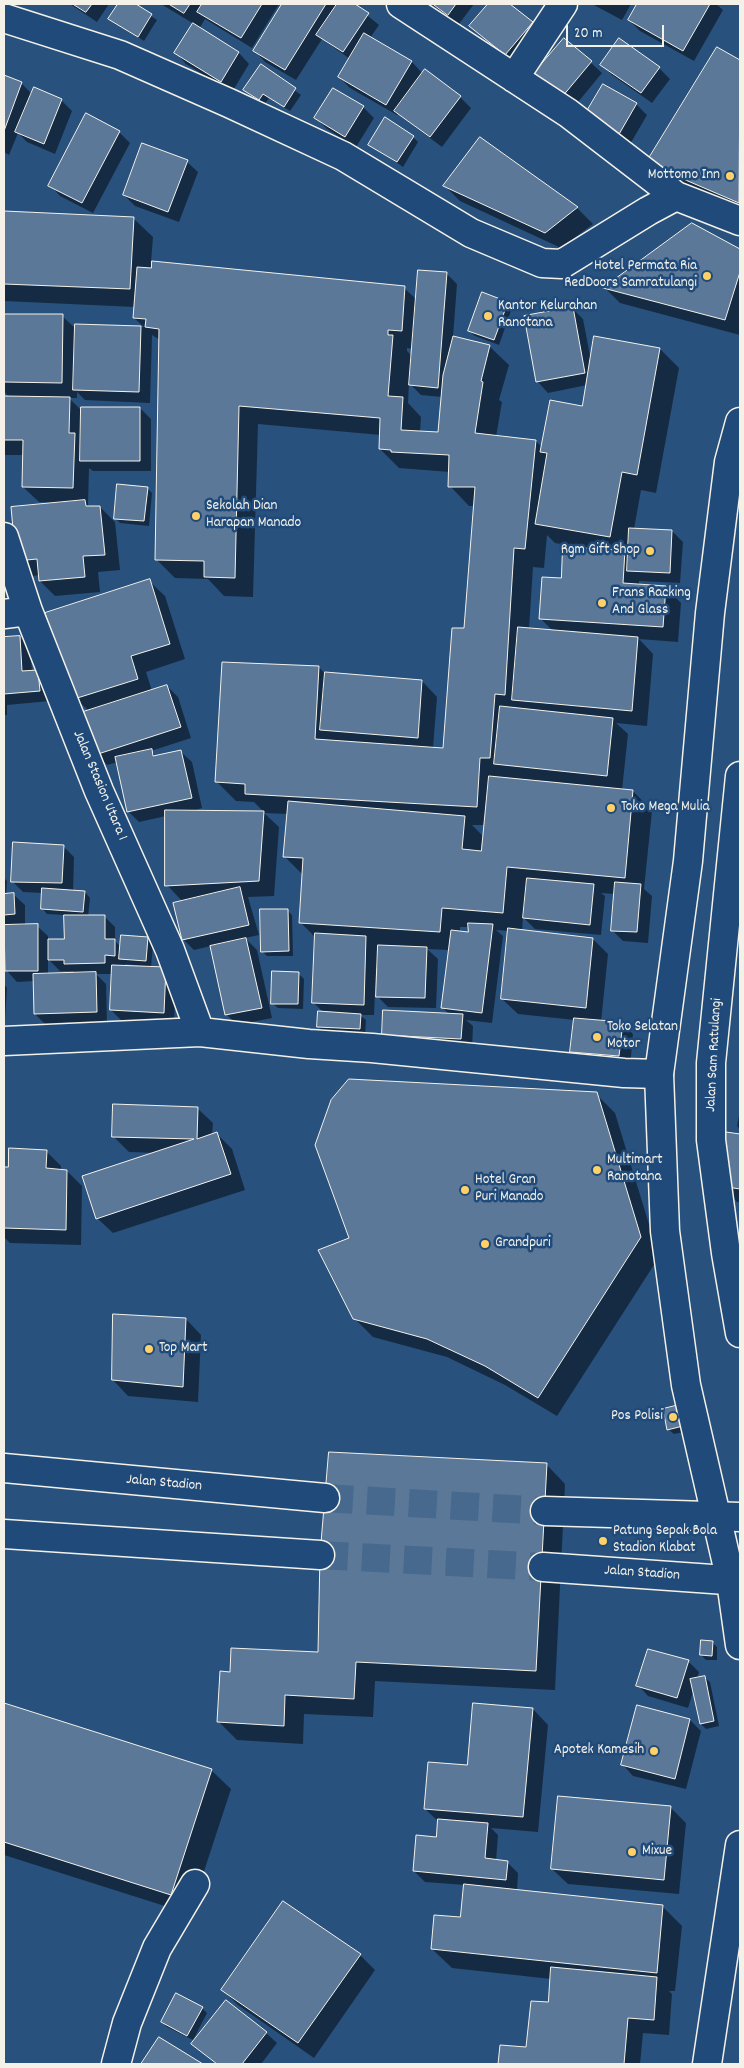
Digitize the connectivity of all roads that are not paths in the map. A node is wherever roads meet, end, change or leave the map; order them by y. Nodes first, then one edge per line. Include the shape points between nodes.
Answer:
1 (401, 4) edge
2 (563, 4) edge
3 (4, 18) edge
4 (514, 78) junction
5 (676, 196) junction
6 (740, 221) edge
7 (740, 422) edge
8 (4, 537) edge
9 (16, 613) edge
10 (740, 776) edge
11 (200, 1032) junction
12 (4, 1041) edge
13 (658, 1074) junction
14 (740, 1334) edge
15 (4, 1468) edge
16 (325, 1498) tunnel mouth
17 (545, 1511) tunnel mouth
18 (728, 1517) edge
19 (4, 1534) edge
20 (320, 1555) tunnel mouth
21 (543, 1567) tunnel mouth
22 (736, 1581) edge
23 (740, 1646) edge
24 (740, 1845) edge
25 (195, 1884) dead end
26 (116, 2064) edge
27 (707, 2064) edge

1 - 4 main road
2 - 4 main road
3 - 5 main road via 120,55 229,103 343,156 471,233 542,263 562,264
4 - 5 main road via 568,113
5 - 6 main road
7 - 13 main road via 729,462 710,613 688,861
8 - 9 main road, Jalan Stasion Utara 1
9 - 11 main road, Jalan Stasion Utara 1 via 170,950
10 - 14 main road, Jalan Sam Ratulangi via 711,1063 711,1140
11 - 12 main road
11 - 13 main road
13 - 18 main road via 665,1231 686,1385
15 - 16 main road, Jalan Stadion
17 - 18 main road
18 - 22 main road
19 - 20 main road
21 - 22 main road, Jalan Stadion
22 - 23 main road
24 - 27 main road
25 - 26 main road via 158,1948 128,2023

